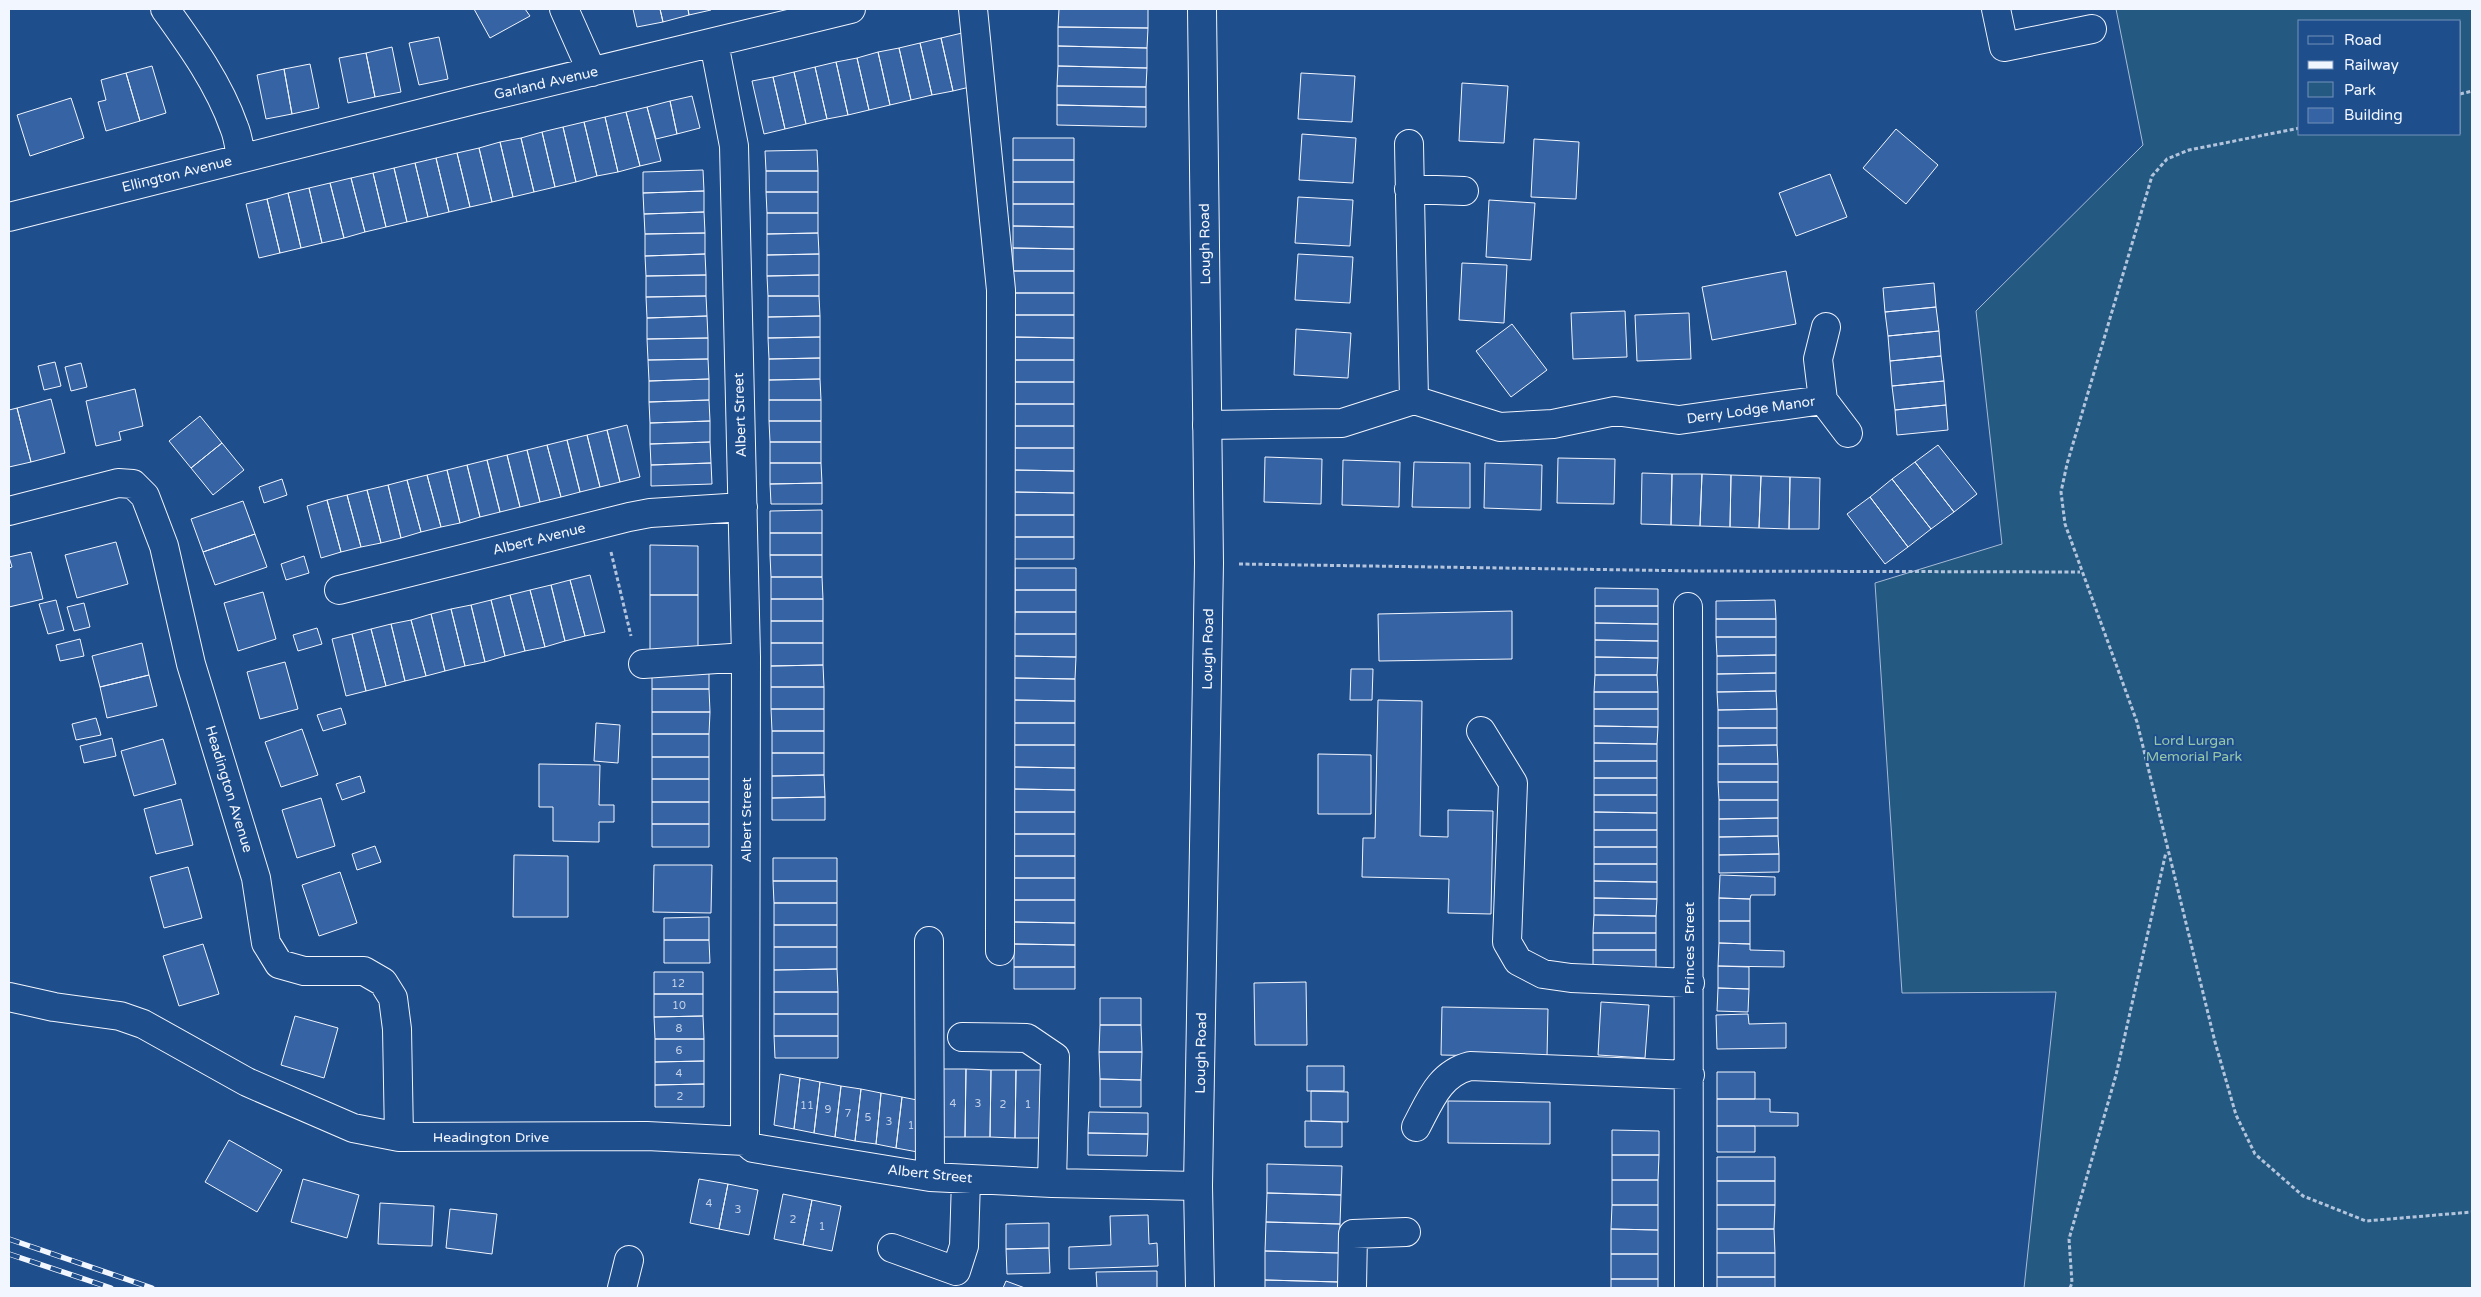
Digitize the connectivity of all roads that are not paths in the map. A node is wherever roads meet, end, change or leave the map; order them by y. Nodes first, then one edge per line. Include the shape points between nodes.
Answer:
1 (165, 9) edge
2 (564, 9) edge
3 (851, 9) edge
4 (973, 9) edge
5 (1202, 9) edge
6 (1996, 9) edge
7 (2092, 29) dead end
8 (714, 43) junction
9 (592, 72) junction
10 (1409, 144) dead end
11 (241, 157) junction
12 (1409, 189) junction
13 (1464, 190) dead end
14 (9, 217) edge
15 (1826, 327) dead end
16 (1414, 400) junction
17 (1824, 400) junction
18 (1208, 425) junction
19 (1848, 433) dead end
20 (743, 507) junction
21 (9, 512) edge
22 (339, 590) dead end
23 (1688, 607) dead end
24 (746, 657) junction
25 (643, 664) road end
26 (1481, 731) dead end
27 (929, 940) dead end
28 (1000, 950) dead end
29 (1690, 983) junction
30 (9, 997) edge
31 (962, 1037) dead end
32 (1690, 1075) junction
33 (1416, 1127) dead end
34 (399, 1137) junction
35 (746, 1141) junction
36 (930, 1177) junction
37 (966, 1179) junction
38 (1052, 1183) junction
39 (1198, 1186) junction
40 (1406, 1232) dead end
41 (892, 1248) dead end
42 (629, 1260) dead end
43 (622, 1288) edge
44 (1200, 1288) edge
45 (1352, 1288) edge
46 (1689, 1288) edge

1 - 11 street, Ellington Avenue via 194,48 216,89 234,127
2 - 9 street
3 - 8 street, Garland Avenue via 820,14
4 - 28 street via 1001,290
5 - 18 street, Lough Road
6 - 7 street via 2004,47
8 - 9 street, Garland Avenue
8 - 20 street, Albert Street via 734,146
9 - 11 street, Garland Avenue
10 - 12 street
11 - 14 street, Ellington Avenue
12 - 13 street
12 - 16 street
15 - 17 street, Derry Lodge Manor via 1818,359
16 - 17 street, Derry Lodge Manor via 1500,427 1553,424 1615,411 1679,420
16 - 18 street via 1342,423
17 - 19 street, Derry Lodge Manor
18 - 39 street, Lough Road via 1209,563
20 - 22 street, Albert Avenue via 650,513
20 - 24 street, Albert Street
21 - 34 street, Headington Avenue via 118,483 133,484 145,496 164,546 191,664 256,878 266,943 279,964 304,971 364,971 383,982 394,998
23 - 29 street, Princes Street
24 - 25 street
24 - 35 street, Albert Street
26 - 29 street via 1513,783 1507,942 1518,961 1543,974 1561,977
27 - 36 street
29 - 32 street, Princes Street
30 - 34 street, Headington Drive via 54,1008 120,1016 143,1024 247,1082 353,1128
31 - 38 street via 1027,1038 1055,1057
32 - 33 street via 1470,1066 1444,1079
32 - 46 street, Princes Street
34 - 35 street, Headington Drive via 646,1136
35 - 36 street, Albert Street via 752,1148
36 - 37 street, Albert Street
37 - 38 street, Albert Street
37 - 41 street via 964,1246 956,1270
38 - 39 street, Albert Street
39 - 44 street, Lough Road
40 - 45 street via 1353,1234
42 - 43 street

